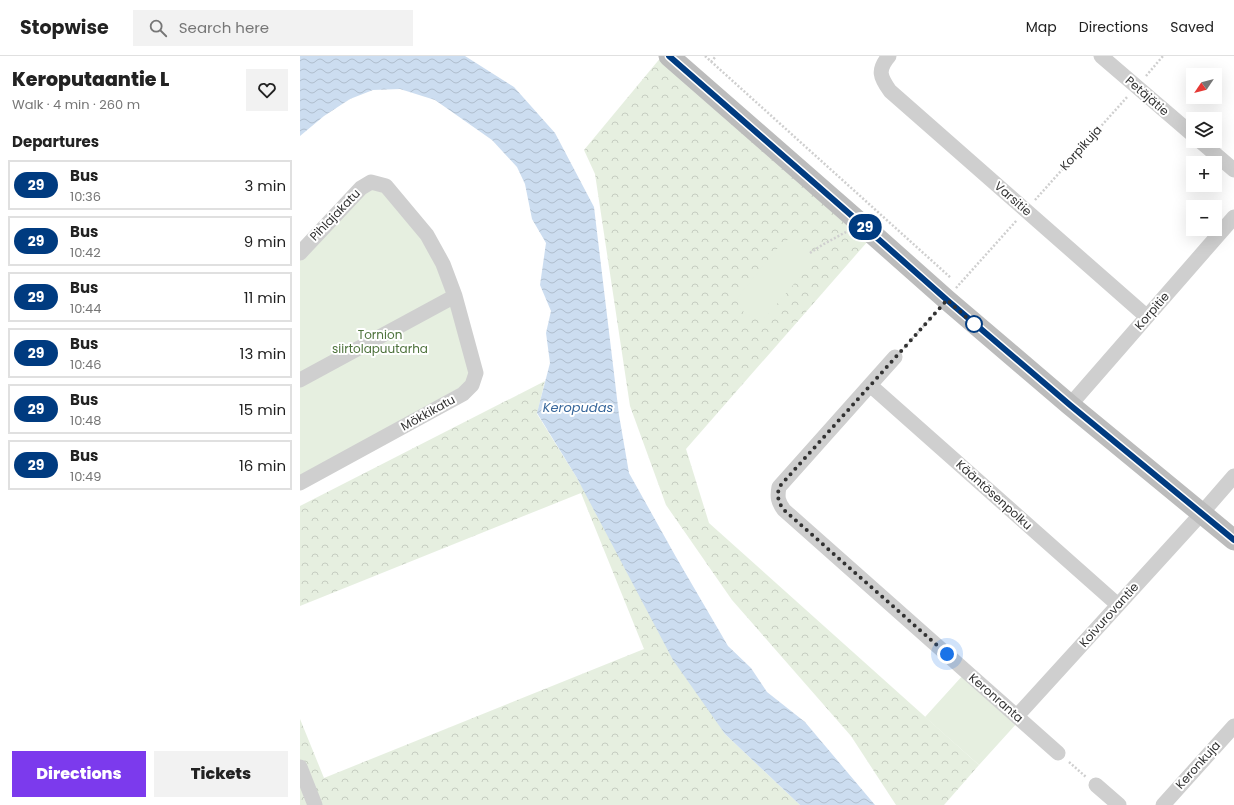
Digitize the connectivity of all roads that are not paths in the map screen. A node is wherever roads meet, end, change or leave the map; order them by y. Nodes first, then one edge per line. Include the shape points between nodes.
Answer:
1 (669, 56) edge
2 (889, 56) edge
3 (1101, 56) edge
4 (1186, 129) edge
5 (1208, 148) edge
6 (1234, 170) edge
7 (1234, 217) edge
8 (300, 253) edge
9 (455, 296) junction
10 (1146, 316) junction
11 (895, 357) road end
12 (300, 380) edge
13 (870, 385) junction
14 (1070, 405) junction
15 (1234, 476) edge
16 (300, 483) edge
17 (1201, 514) junction
18 (1234, 540) edge
19 (1118, 605) junction
20 (1017, 716) junction
21 (1234, 726) edge
22 (1058, 753) road end
23 (300, 768) edge
24 (1096, 785) road end
25 (315, 805) edge
26 (1120, 805) edge
27 (1163, 805) edge

1 - 14 street via 859,222 956,292
2 - 10 street, Varsitie via 882,63 881,70 882,79 890,91
3 - 4 street, Petäjätie
5 - 6 street
7 - 10 street, Korpitie
8 - 9 street, Pihlajakatu via 361,188 371,182 386,186 427,235 443,264
9 - 12 street
9 - 16 street, Mökkikatu via 476,373 472,385 463,394
10 - 14 street, Korpitie
11 - 13 street
13 - 19 street, Kääntösenpolku
13 - 20 street, Keronranta via 779,487 780,504
14 - 17 street
15 - 17 street, Koivurovantie
17 - 18 street
17 - 19 street, Koivurovantie
19 - 20 street, Koivurovantie
20 - 22 street, Keronranta
21 - 27 street, Keronkuja
23 - 25 street
24 - 26 street

